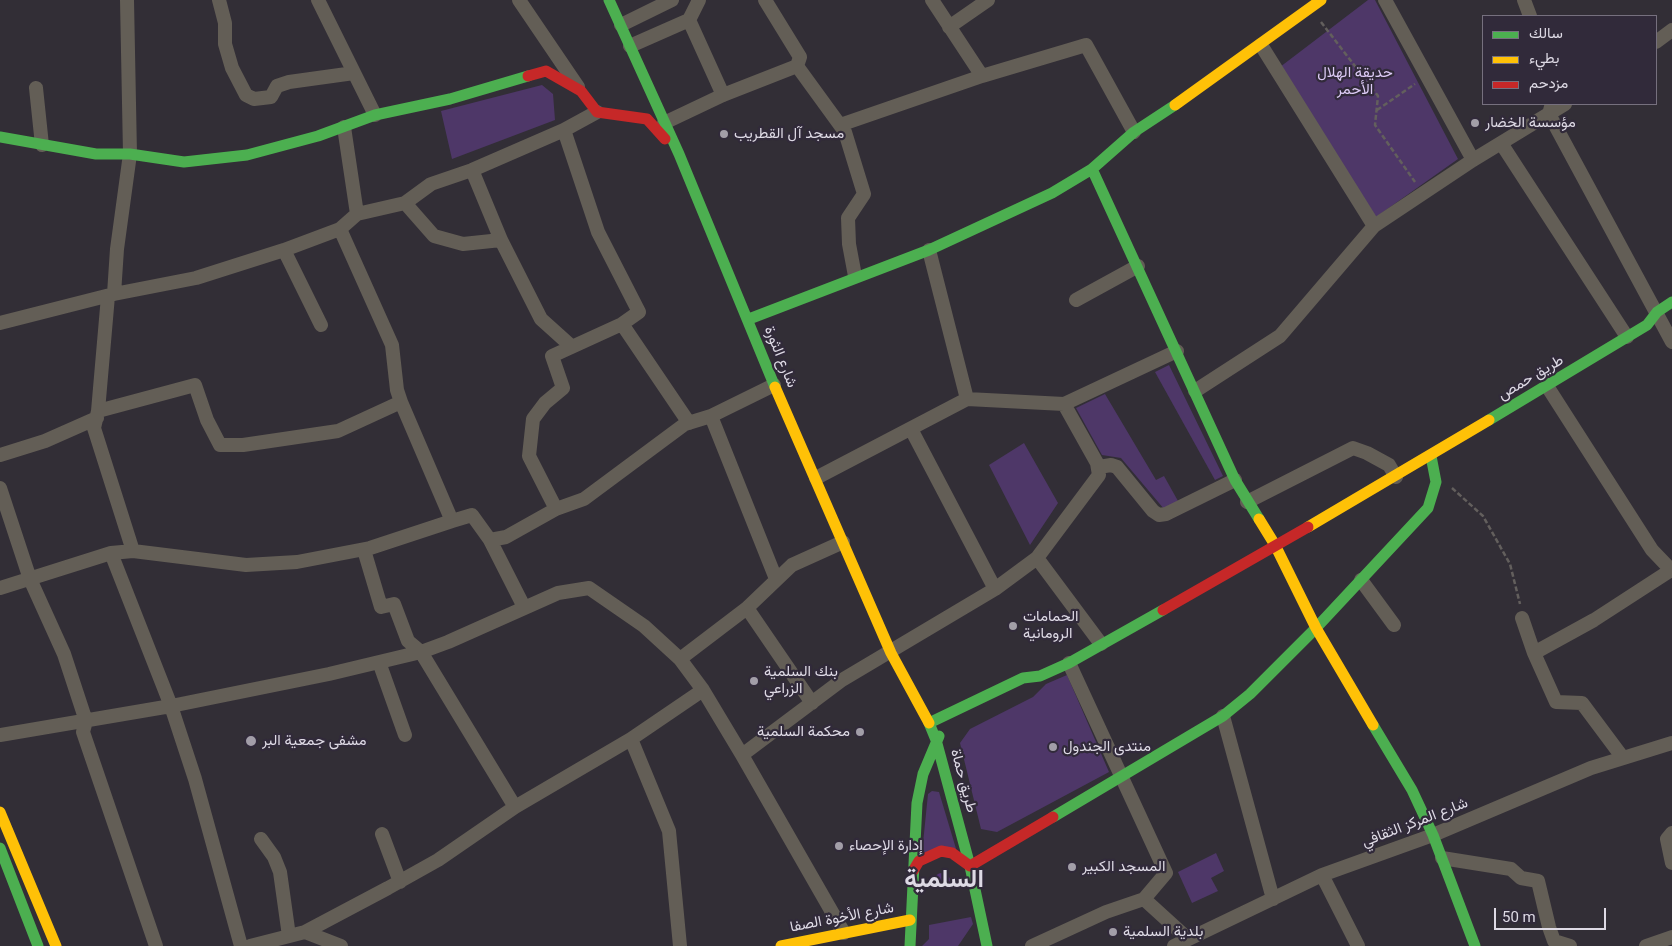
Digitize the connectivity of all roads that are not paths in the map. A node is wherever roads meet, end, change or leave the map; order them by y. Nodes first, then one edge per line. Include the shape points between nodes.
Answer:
1 (126, 0) edge
2 (219, 0) edge
3 (318, 0) edge
4 (519, 0) edge
5 (609, 0) edge
6 (672, 0) edge
7 (700, 0) edge
8 (765, 0) edge
9 (932, 0) edge
10 (988, 0) edge
11 (1321, 0) edge
12 (1385, 0) edge
13 (1524, 0) edge
14 (1530, 15) edge
15 (689, 20) junction
16 (621, 26) junction
17 (950, 27) junction
18 (1672, 30) edge
19 (1657, 41) edge
20 (1261, 45) junction
21 (630, 46) junction
22 (797, 66) junction
23 (354, 73) junction
24 (982, 76) junction
25 (36, 88) dead end
26 (581, 91) junction
27 (723, 95) junction
28 (1562, 105) edge
29 (1550, 109) edge
30 (596, 112) junction
31 (375, 115) junction
32 (664, 123) junction
33 (840, 125) junction
34 (344, 127) junction
35 (564, 130) junction
36 (1134, 132) junction
37 (0, 137) edge
38 (1501, 143) junction
39 (42, 144) junction
40 (130, 154) junction
41 (679, 154) junction
42 (1473, 160) junction
43 (1092, 169) junction
44 (472, 170) junction
45 (405, 202) junction
46 (357, 214) junction
47 (1374, 226) junction
48 (340, 229) junction
49 (501, 240) junction
50 (284, 250) junction
51 (928, 250) junction
52 (1138, 266) junction
53 (855, 276) junction
54 (111, 295) junction
55 (1076, 300) dead end
56 (1672, 302) edge
57 (1664, 317) edge
58 (748, 319) junction
59 (0, 323) edge
60 (622, 324) junction
61 (321, 325) dead end
62 (1627, 337) junction
63 (1672, 342) edge
64 (571, 346) junction
65 (1177, 351) junction
66 (774, 384) junction
67 (1547, 386) junction
68 (1195, 392) junction
69 (967, 400) junction
70 (401, 402) junction
71 (1064, 404) junction
72 (98, 415) junction
73 (711, 416) junction
74 (689, 423) junction
75 (910, 429) junction
76 (0, 455) edge
77 (1431, 456) junction
78 (1099, 468) junction
79 (1396, 477) junction
80 (816, 478) junction
81 (1235, 480) junction
82 (0, 488) edge
83 (1247, 502) junction
84 (556, 509) junction
85 (452, 521) junction
86 (490, 540) junction
87 (843, 542) junction
88 (1275, 545) junction
89 (364, 550) junction
90 (133, 551) junction
91 (111, 553) junction
92 (1037, 558) junction
93 (1671, 570) edge
94 (30, 579) junction
95 (776, 579) junction
96 (1361, 580) junction
97 (0, 588) edge
98 (995, 590) junction
99 (524, 607) junction
100 (747, 608) junction
101 (1522, 618) road end
102 (1394, 625) dead end
103 (1316, 628) junction
104 (1101, 644) junction
105 (421, 652) junction
106 (891, 653) junction
107 (1534, 653) junction
108 (680, 659) junction
109 (379, 662) junction
110 (1069, 663) junction
111 (1040, 676) junction
112 (702, 690) junction
113 (812, 703) junction
114 (171, 706) junction
115 (1223, 716) junction
116 (86, 721) junction
117 (929, 723) junction
118 (0, 735) edge
119 (406, 735) dead end
120 (631, 739) junction
121 (936, 740) junction
122 (1672, 744) edge
123 (742, 755) junction
124 (1623, 758) junction
125 (1120, 776) junction
126 (515, 807) junction
127 (0, 812) edge
128 (1672, 833) edge
129 (382, 834) dead end
130 (1433, 835) junction
131 (261, 839) dead end
132 (0, 848) edge
133 (1442, 858) junction
134 (1672, 863) edge
135 (970, 866) junction
136 (913, 871) junction
137 (1322, 875) junction
138 (400, 882) junction
139 (1273, 899) junction
140 (1144, 900) junction
141 (910, 920) junction
142 (305, 932) junction
143 (844, 933) junction
144 (289, 936) junction
145 (1672, 937) edge
146 (1188, 940) junction
147 (38, 946) edge
148 (56, 946) edge
149 (156, 946) edge
150 (241, 946) edge
151 (250, 946) edge
152 (341, 946) edge
153 (680, 946) edge
154 (781, 946) edge
155 (910, 946) edge
156 (987, 946) edge
157 (1032, 946) edge
158 (1174, 946) edge
159 (1358, 946) edge
160 (1475, 946) edge
161 (1570, 946) edge
162 (1646, 946) edge

1 - 40 street
2 - 23 street via 225,23 225,44 232,68 246,95 254,99 271,97 277,86 289,82
3 - 23 street
4 - 26 street
5 - 16 main road, شارع الثورة
6 - 16 street
7 - 15 street
8 - 22 street via 800,57
9 - 17 street
10 - 17 street
11 - 20 main road
12 - 42 street
13 - 14 street
15 - 21 street
15 - 27 street
16 - 21 main road, شارع الثورة
17 - 24 street
18 - 19 street
20 - 36 main road
20 - 47 street
21 - 32 main road, شارع الثورة
22 - 27 street
22 - 33 street
23 - 31 street
24 - 33 street
24 - 36 street via 1086,45
25 - 39 street
26 - 30 main road
26 - 31 main road via 546,71 450,99
27 - 32 street
28 - 29 street
29 - 38 street
29 - 57 street
30 - 35 street
30 - 41 main road via 647,119
31 - 34 main road
32 - 41 main road, شارع الثورة
33 - 53 street via 864,194 848,218
34 - 40 main road via 248,155 184,162
34 - 46 street
35 - 44 street
35 - 60 street via 598,232 639,312
36 - 43 main road
37 - 39 main road
38 - 42 street
38 - 62 street
39 - 40 main road via 96,154
40 - 54 street
41 - 58 main road, شارع الثورة
42 - 47 street
43 - 51 main road via 1052,193
43 - 52 main road
44 - 45 street via 431,184
44 - 49 street
45 - 46 street
45 - 49 street via 434,236 463,244
46 - 48 street
47 - 68 street via 1280,336
48 - 50 street
48 - 70 street via 392,345
49 - 64 street via 541,319
50 - 54 street via 196,278
50 - 61 street
51 - 53 main road
51 - 69 street
52 - 55 street
52 - 65 main road
53 - 58 main road
54 - 59 street
54 - 72 street
56 - 57 main road
57 - 62 main road, طريق حمص
57 - 63 street
58 - 66 main road, شارع الثورة
60 - 64 street
60 - 74 street
62 - 67 main road, طريق حمص
64 - 84 street via 552,356 563,388 545,402 533,419 529,456
65 - 68 main road
65 - 71 street
66 - 73 street
66 - 80 main road, شارع الثورة
67 - 77 main road, طريق حمص
67 - 93 street via 1652,550
68 - 81 main road
69 - 71 street
69 - 75 street
70 - 72 street via 338,431 243,445 220,445 195,386
70 - 85 street
71 - 78 street
72 - 76 street via 45,440
72 - 90 street via 94,428
73 - 74 street
73 - 95 street
74 - 84 street via 584,499
75 - 80 street
75 - 98 street
77 - 79 main road, طريق حمص
77 - 96 main road via 1436,482 1428,508
78 - 81 street via 1117,467 1159,515
78 - 92 street via 1098,479
79 - 83 street via 1389,466 1353,448
79 - 88 main road, طريق حمص
80 - 87 main road, شارع الثورة
81 - 83 main road
82 - 94 street
83 - 88 main road
84 - 86 street via 506,537
85 - 86 street via 472,515
85 - 89 street
86 - 99 street
87 - 95 street via 792,565
87 - 106 main road, شارع الثورة
88 - 103 main road
88 - 104 main road, طريق حمص
89 - 90 street via 316,559 246,565
89 - 105 street via 381,607 394,604 408,641
90 - 91 street
91 - 94 street
91 - 114 street
92 - 98 street
92 - 104 street
93 - 107 street
94 - 97 street
94 - 116 street via 64,654
95 - 100 street
96 - 102 street
96 - 103 main road
98 - 106 street
99 - 105 street
99 - 108 street via 558,593 589,588 644,626
100 - 108 street
100 - 113 street
101 - 107 street
103 - 115 main road via 1250,694
103 - 130 main road via 1412,790
104 - 110 main road, طريق حمص
105 - 109 street
105 - 126 street
106 - 113 street via 842,680
106 - 117 main road, شارع الثورة
107 - 124 street via 1556,702 1582,703
108 - 112 street
109 - 114 street
109 - 119 street
110 - 111 main road, طريق حمص
110 - 125 street
111 - 117 main road via 1023,678
111 - 121 main road via 950,727
112 - 120 street
112 - 123 street
113 - 123 street
114 - 116 street
114 - 150 street via 195,779
115 - 125 main road
115 - 139 street
116 - 118 street
116 - 149 street via 83,732
117 - 121 main road, شارع الثورة
120 - 126 street
120 - 153 street via 669,830
121 - 135 main road, طريق حماة
121 - 136 main road, طريق حماة via 919,788
122 - 124 street, شارع المركز الثقافي
123 - 143 street
124 - 130 street, شارع المركز الثقافي
125 - 135 main road
125 - 140 street via 1166,873
126 - 138 street
127 - 148 main road
128 - 134 street via 1667,839
129 - 138 street
130 - 133 main road
130 - 137 street, شارع المركز الثقافي
131 - 144 street via 280,872
132 - 147 main road
133 - 160 main road
133 - 161 street via 1511,869 1521,878 1538,881 1554,941
135 - 136 main road via 952,852 941,851 919,861
135 - 156 main road, طريق حماة
136 - 141 main road, طريق حماة
137 - 139 street, شارع المركز الثقافي
137 - 159 street
138 - 142 street
139 - 146 street, شارع المركز الثقافي
140 - 146 street
140 - 157 street via 1106,912
141 - 143 main road, شارع الأخوة الصفا
141 - 155 main road, طريق حماة
142 - 144 street
142 - 152 street
143 - 154 main road, شارع الأخوة الصفا
144 - 151 street
145 - 162 street
146 - 158 street, شارع المركز الثقافي

